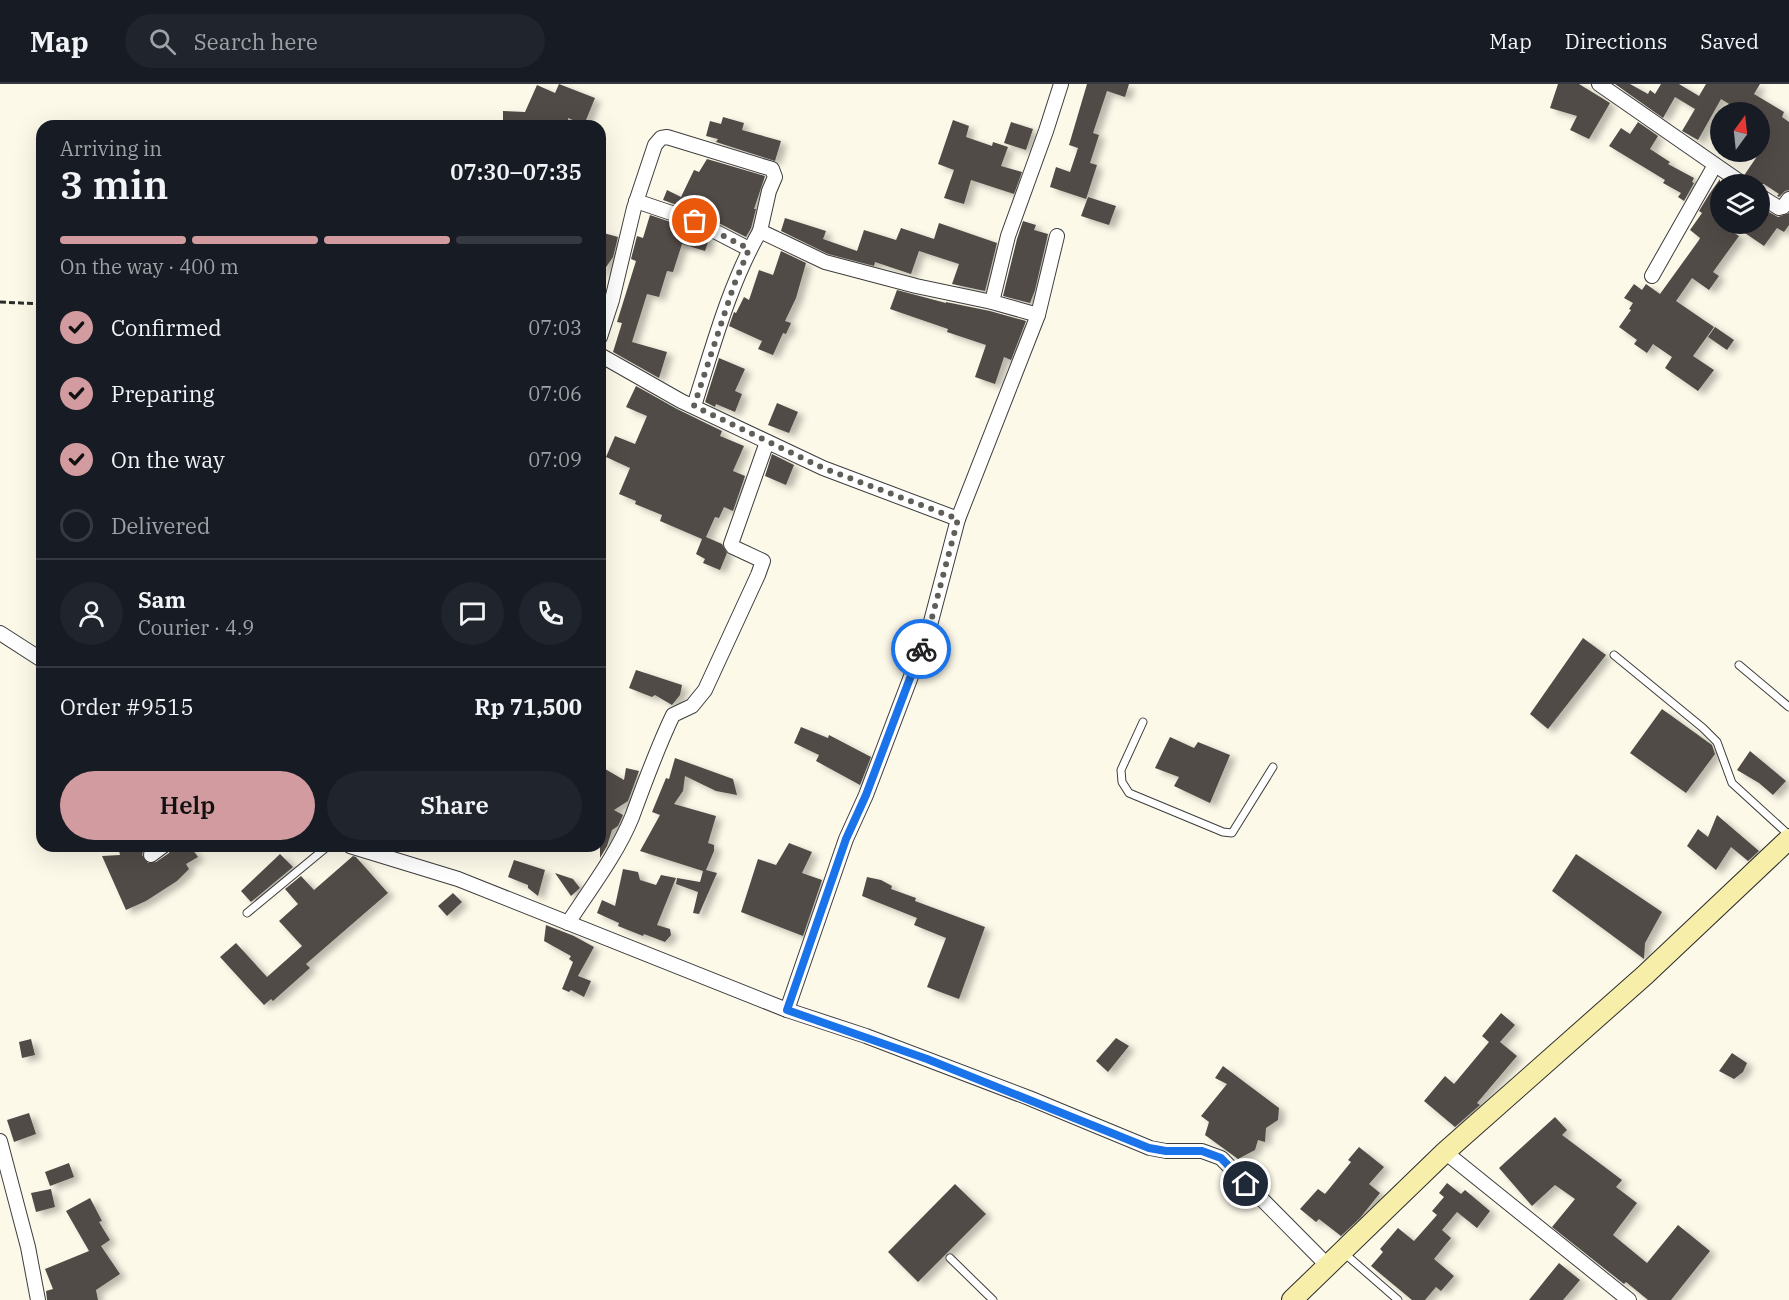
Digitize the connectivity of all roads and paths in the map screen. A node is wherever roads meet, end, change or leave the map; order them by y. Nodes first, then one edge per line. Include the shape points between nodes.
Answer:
1 (1061, 84) edge
2 (1599, 84) edge
3 (1715, 165) junction
4 (1728, 174) edge
5 (1789, 199) edge
6 (636, 201) junction
7 (1770, 202) edge
8 (760, 231) junction
9 (1057, 236) dead end
10 (749, 249) junction
11 (1652, 276) dead end
12 (606, 298) edge
13 (0, 302) edge
14 (992, 302) junction
15 (36, 304) edge
16 (1038, 315) junction
17 (606, 358) edge
18 (694, 406) junction
19 (767, 442) junction
20 (958, 519) junction
21 (0, 633) edge
22 (1614, 655) dead end
23 (36, 656) edge
24 (1739, 665) dead end
25 (1789, 707) edge
26 (1143, 722) dead end
27 (1273, 767) dead end
28 (1789, 837) edge
29 (155, 852) edge
30 (321, 852) edge
31 (370, 852) edge
32 (151, 855) dead end
33 (247, 914) dead end
34 (568, 923) junction
35 (787, 1010) junction
36 (0, 1141) edge
37 (1445, 1152) junction
38 (1342, 1251) junction
39 (950, 1258) dead end
40 (1327, 1265) junction
41 (38, 1300) edge
42 (993, 1300) edge
43 (1292, 1300) edge
44 (1398, 1300) edge
45 (1629, 1300) edge

1 - 14 street via 1008,236
2 - 3 street
3 - 4 street
3 - 11 street
5 - 7 street via 1779,208
6 - 8 street via 655,145 667,137 772,169 775,177
6 - 10 street via 695,221
6 - 12 street
8 - 10 street
8 - 14 street via 825,262
9 - 16 street
10 - 18 street
13 - 15 path
14 - 16 street
16 - 20 street
17 - 18 street
18 - 19 street
19 - 20 street via 856,483
19 - 34 street via 731,544 763,561 758,575 705,690 692,706 673,715 621,839
20 - 35 street via 929,629 846,839
21 - 23 street
22 - 28 lane via 1717,742 1732,783
24 - 25 lane
26 - 27 lane via 1121,770 1122,782 1130,793 1223,832 1232,833
28 - 37 main road via 1645,975
29 - 32 street
30 - 33 lane
31 - 34 street via 459,879
34 - 35 street
35 - 40 street via 877,1040 1149,1148 1202,1151 1221,1158
36 - 41 street
37 - 38 main road
37 - 45 street
38 - 40 main road
38 - 44 lane
39 - 42 lane
40 - 43 main road

